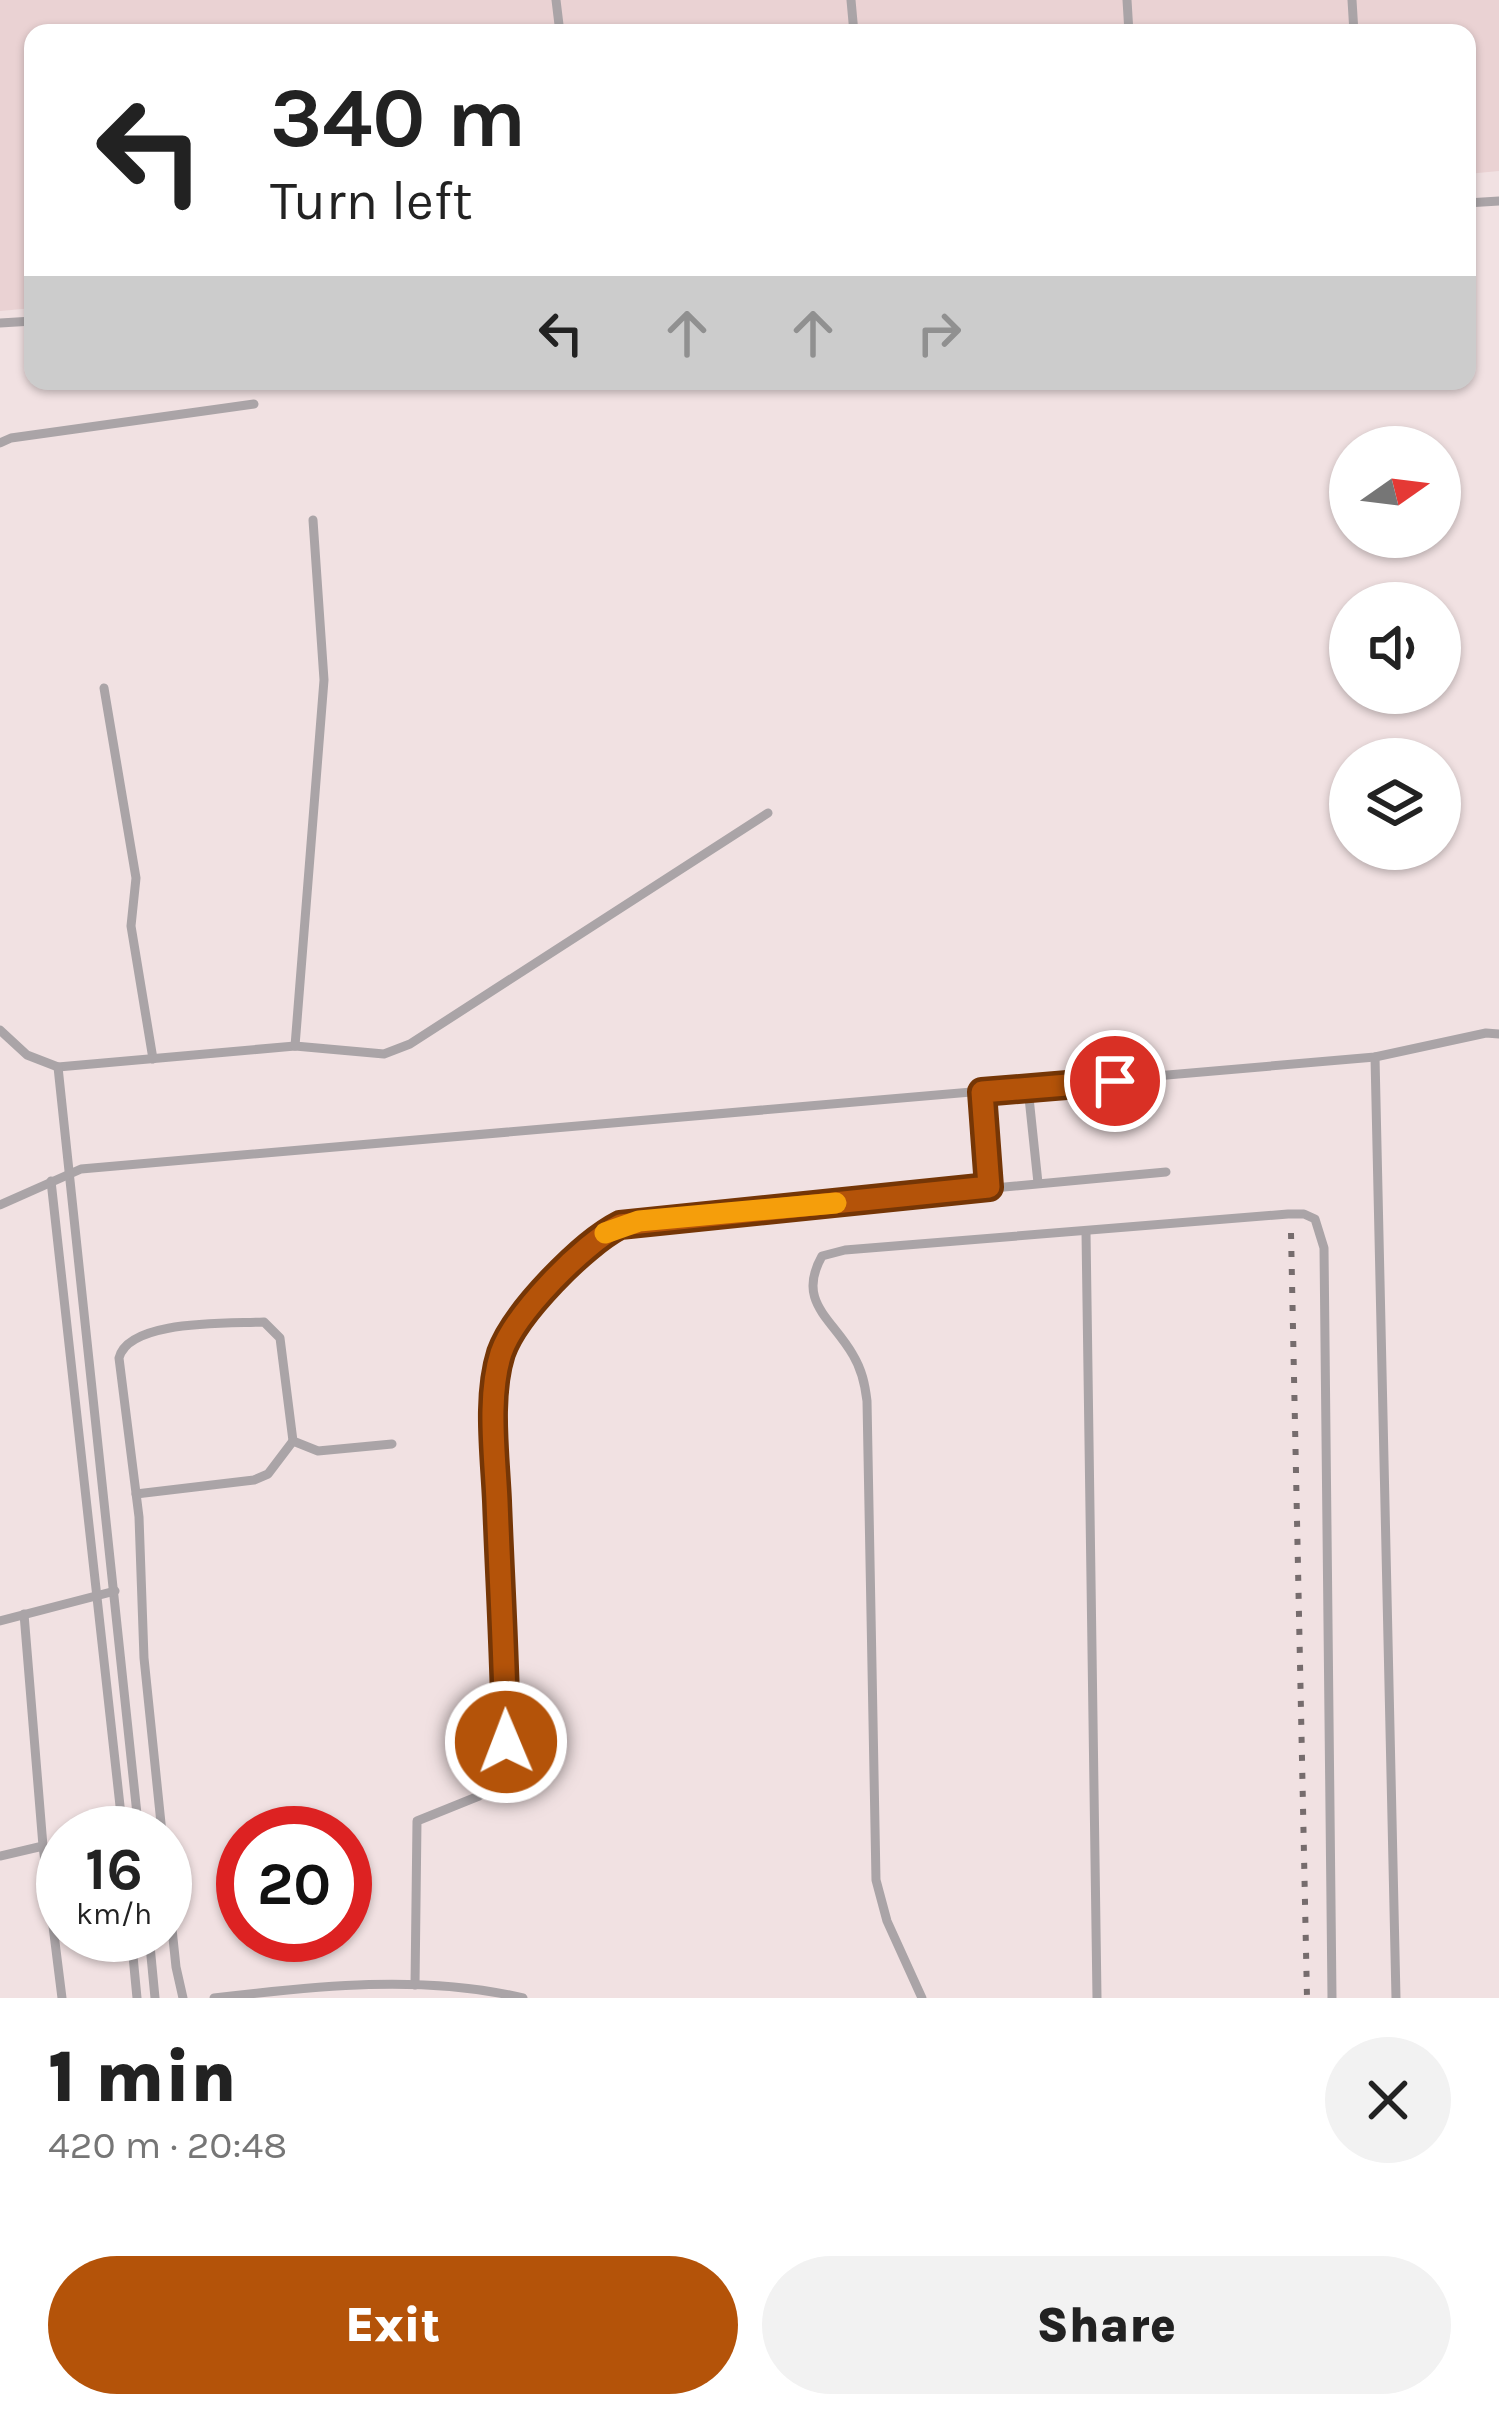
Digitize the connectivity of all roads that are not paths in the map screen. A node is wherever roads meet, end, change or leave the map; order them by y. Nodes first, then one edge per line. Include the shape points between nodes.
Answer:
1 (254, 404) dead end
2 (0, 443) edge
3 (313, 520) dead end
4 (104, 688) dead end
5 (768, 813) dead end
6 (0, 1030) edge
7 (1499, 1034) edge
8 (295, 1046) junction
9 (1375, 1057) junction
10 (154, 1058) junction
11 (58, 1067) junction
12 (1028, 1088) junction
13 (982, 1092) junction
14 (68, 1172) junction
15 (1166, 1172) dead end
16 (51, 1180) junction
17 (1038, 1183) junction
18 (989, 1187) junction
19 (0, 1205) edge
20 (1086, 1232) junction
21 (293, 1441) junction
22 (392, 1444) dead end
23 (136, 1494) junction
24 (115, 1592) junction
25 (96, 1595) junction
26 (24, 1614) junction
27 (0, 1621) edge
28 (40, 1806) edge
29 (119, 1806) edge
30 (137, 1806) edge
31 (159, 1806) edge
32 (36, 1848) edge
33 (0, 1856) edge
34 (58, 1962) edge
35 (134, 1962) edge
36 (152, 1962) edge
37 (175, 1962) edge
38 (415, 1985) junction
39 (62, 1998) edge
40 (137, 1998) edge
41 (155, 1998) edge
42 (183, 1998) edge
43 (214, 1998) edge
44 (523, 1998) edge
45 (922, 1998) edge
46 (1097, 1998) edge
47 (1332, 1998) edge
48 (1396, 1998) edge

1 - 2 lane
3 - 8 lane via 323,715
4 - 10 lane via 136,878 131,926
5 - 8 lane via 410,1044 384,1054
6 - 11 lane
7 - 9 lane
8 - 10 lane
9 - 12 lane
9 - 48 lane
10 - 11 lane
11 - 14 lane
12 - 13 lane
12 - 17 lane
13 - 14 lane
13 - 18 lane
14 - 16 lane
14 - 24 lane
15 - 17 lane
16 - 19 lane
16 - 25 lane
17 - 18 lane
18 - 38 lane via 620,1225 514,1327 496,1374 506,1742 502,1768 479,1796 417,1821
20 - 45 lane via 845,1250 822,1256 812,1272 812,1298 854,1355 867,1401 876,1880
20 - 46 lane
20 - 47 lane via 1288,1214 1315,1219 1322,1230
21 - 22 lane via 318,1451
21 - 23 lane via 254,1480
21 - 23 lane via 273,1326 165,1328 129,1339 119,1358
23 - 31 lane
24 - 25 lane
24 - 30 lane
25 - 26 lane
25 - 29 lane
26 - 27 lane
26 - 28 lane
32 - 33 lane
34 - 39 lane
35 - 40 lane
36 - 41 lane
37 - 42 lane
38 - 43 lane
38 - 44 lane

